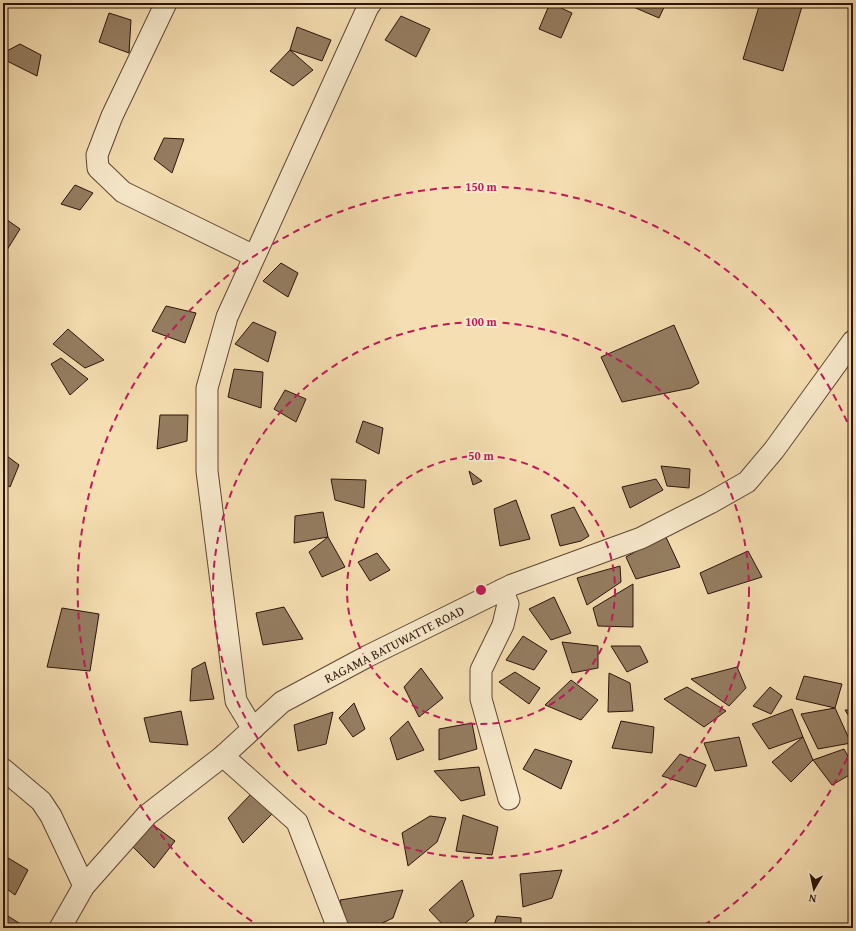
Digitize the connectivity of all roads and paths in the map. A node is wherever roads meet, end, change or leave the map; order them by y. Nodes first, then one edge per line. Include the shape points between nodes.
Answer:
1 (166, 3) edge
2 (371, 3) edge
3 (254, 256) junction
4 (853, 341) edge
5 (502, 590) junction
6 (254, 729) junction
7 (223, 756) junction
8 (3, 769) edge
9 (509, 799) dead end
10 (84, 886) junction
11 (60, 928) edge
12 (338, 928) edge

1 - 3 street via 112,116 97,155 98,168 123,192
2 - 3 street
3 - 6 street via 227,317 207,388 207,471 236,701
4 - 5 street, RAGAMA BATUWATTE ROAD via 748,482 641,538
5 - 6 street, RAGAMA BATUWATTE ROAD via 282,702
5 - 9 street via 508,604 503,625 481,670 481,699
6 - 7 street, RAGAMA BATUWATTE ROAD
7 - 10 street, RAGAMA BATUWATTE ROAD via 147,815
7 - 12 street via 297,822
8 - 10 street via 41,801 51,816
10 - 11 street, RAGAMA BATUWATTE ROAD

